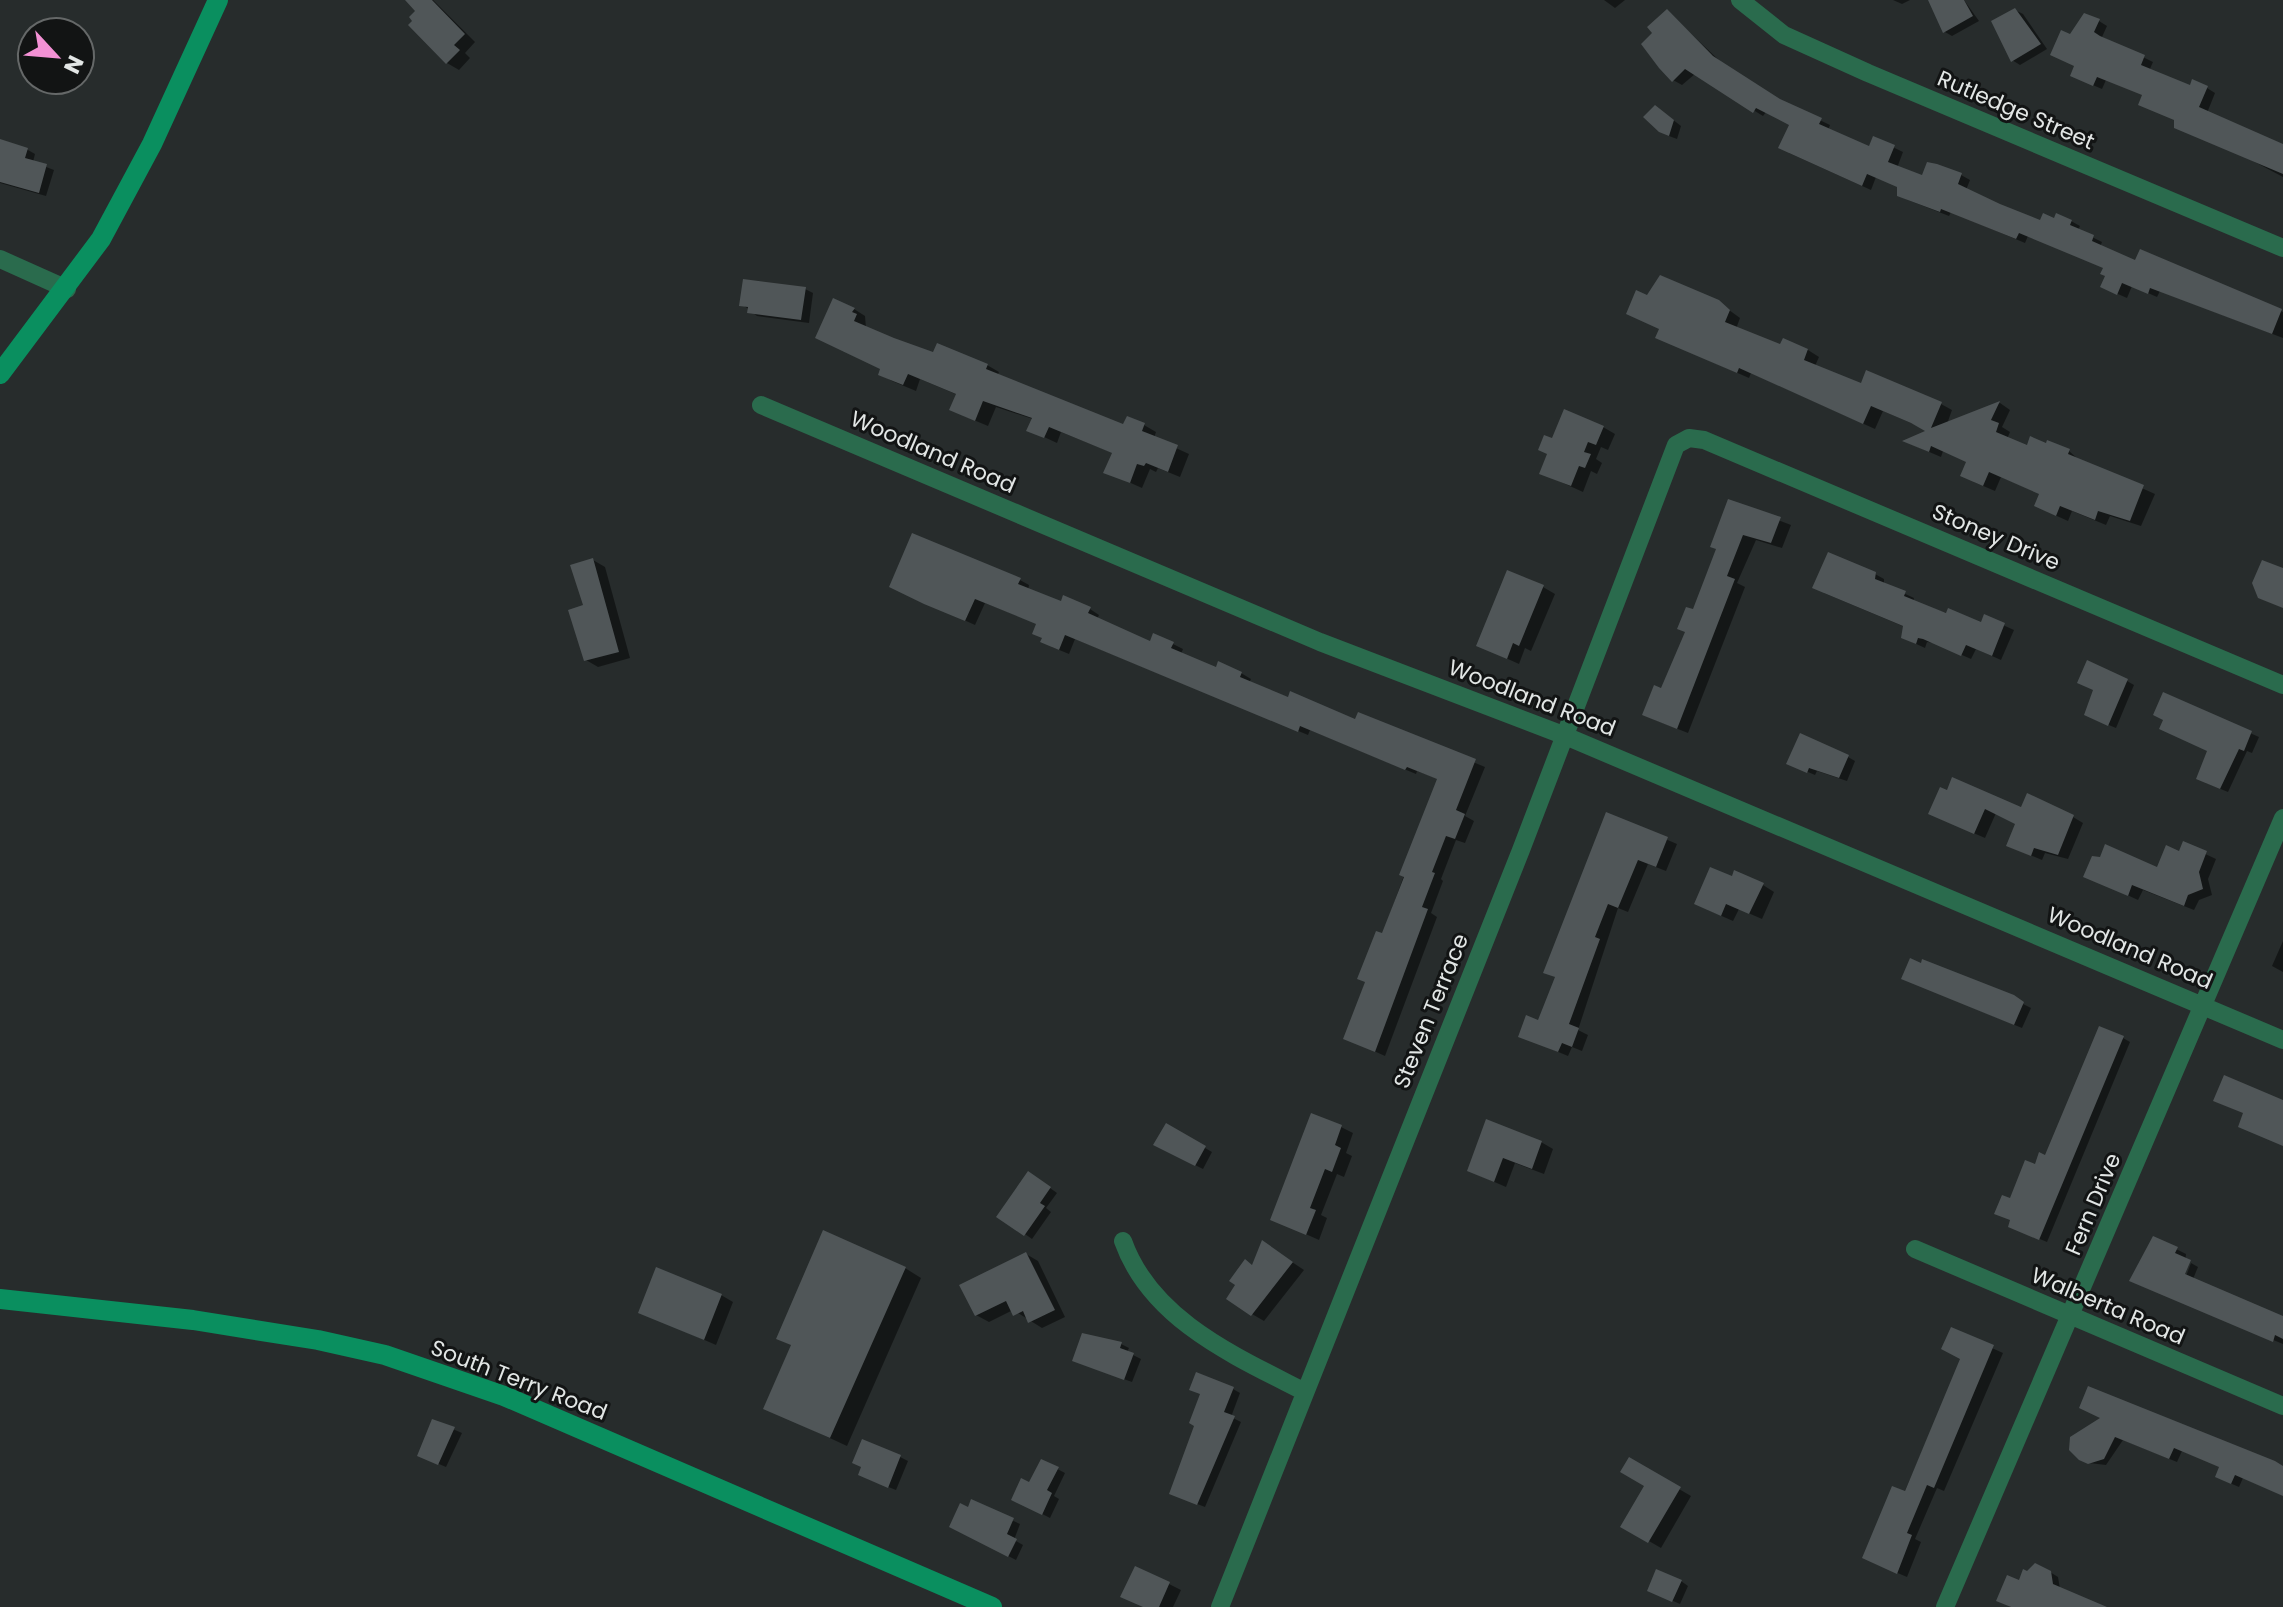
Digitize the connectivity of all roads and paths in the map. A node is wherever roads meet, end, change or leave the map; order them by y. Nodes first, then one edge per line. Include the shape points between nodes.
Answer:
1 (218, 0) edge
2 (1740, 0) edge
3 (2283, 248) edge
4 (0, 259) edge
5 (67, 289) junction
6 (0, 374) edge
7 (761, 405) dead end
8 (1689, 438) joint
9 (2283, 685) edge
10 (1563, 735) junction
11 (2283, 818) edge
12 (2204, 1006) junction
13 (2283, 1040) edge
14 (1123, 1241) dead end
15 (1915, 1249) dead end
16 (0, 1299) edge
17 (2071, 1316) junction
18 (1305, 1392) junction
19 (2283, 1406) edge
20 (992, 1607) edge
21 (1220, 1607) edge
22 (1945, 1607) edge

1 - 5 street via 152,144 101,239
2 - 3 street, Rutledge Street via 1784,35
4 - 5 street
5 - 6 street
7 - 10 street, Woodland Road via 1320,642
8 - 9 street, Stoney Drive
8 - 10 street, Steven Terrace via 1676,445
10 - 12 street, Woodland Road
10 - 18 street, Steven Terrace
11 - 12 street, Fern Drive
12 - 13 street, Woodland Road
12 - 17 street, Fern Drive
14 - 18 street via 1133,1269 1179,1319
15 - 17 street, Walberta Road
16 - 20 street, South Terry Road via 193,1320 385,1355 504,1396
17 - 19 street, Walberta Road
17 - 22 street, Fern Drive
18 - 21 street, Steven Terrace

